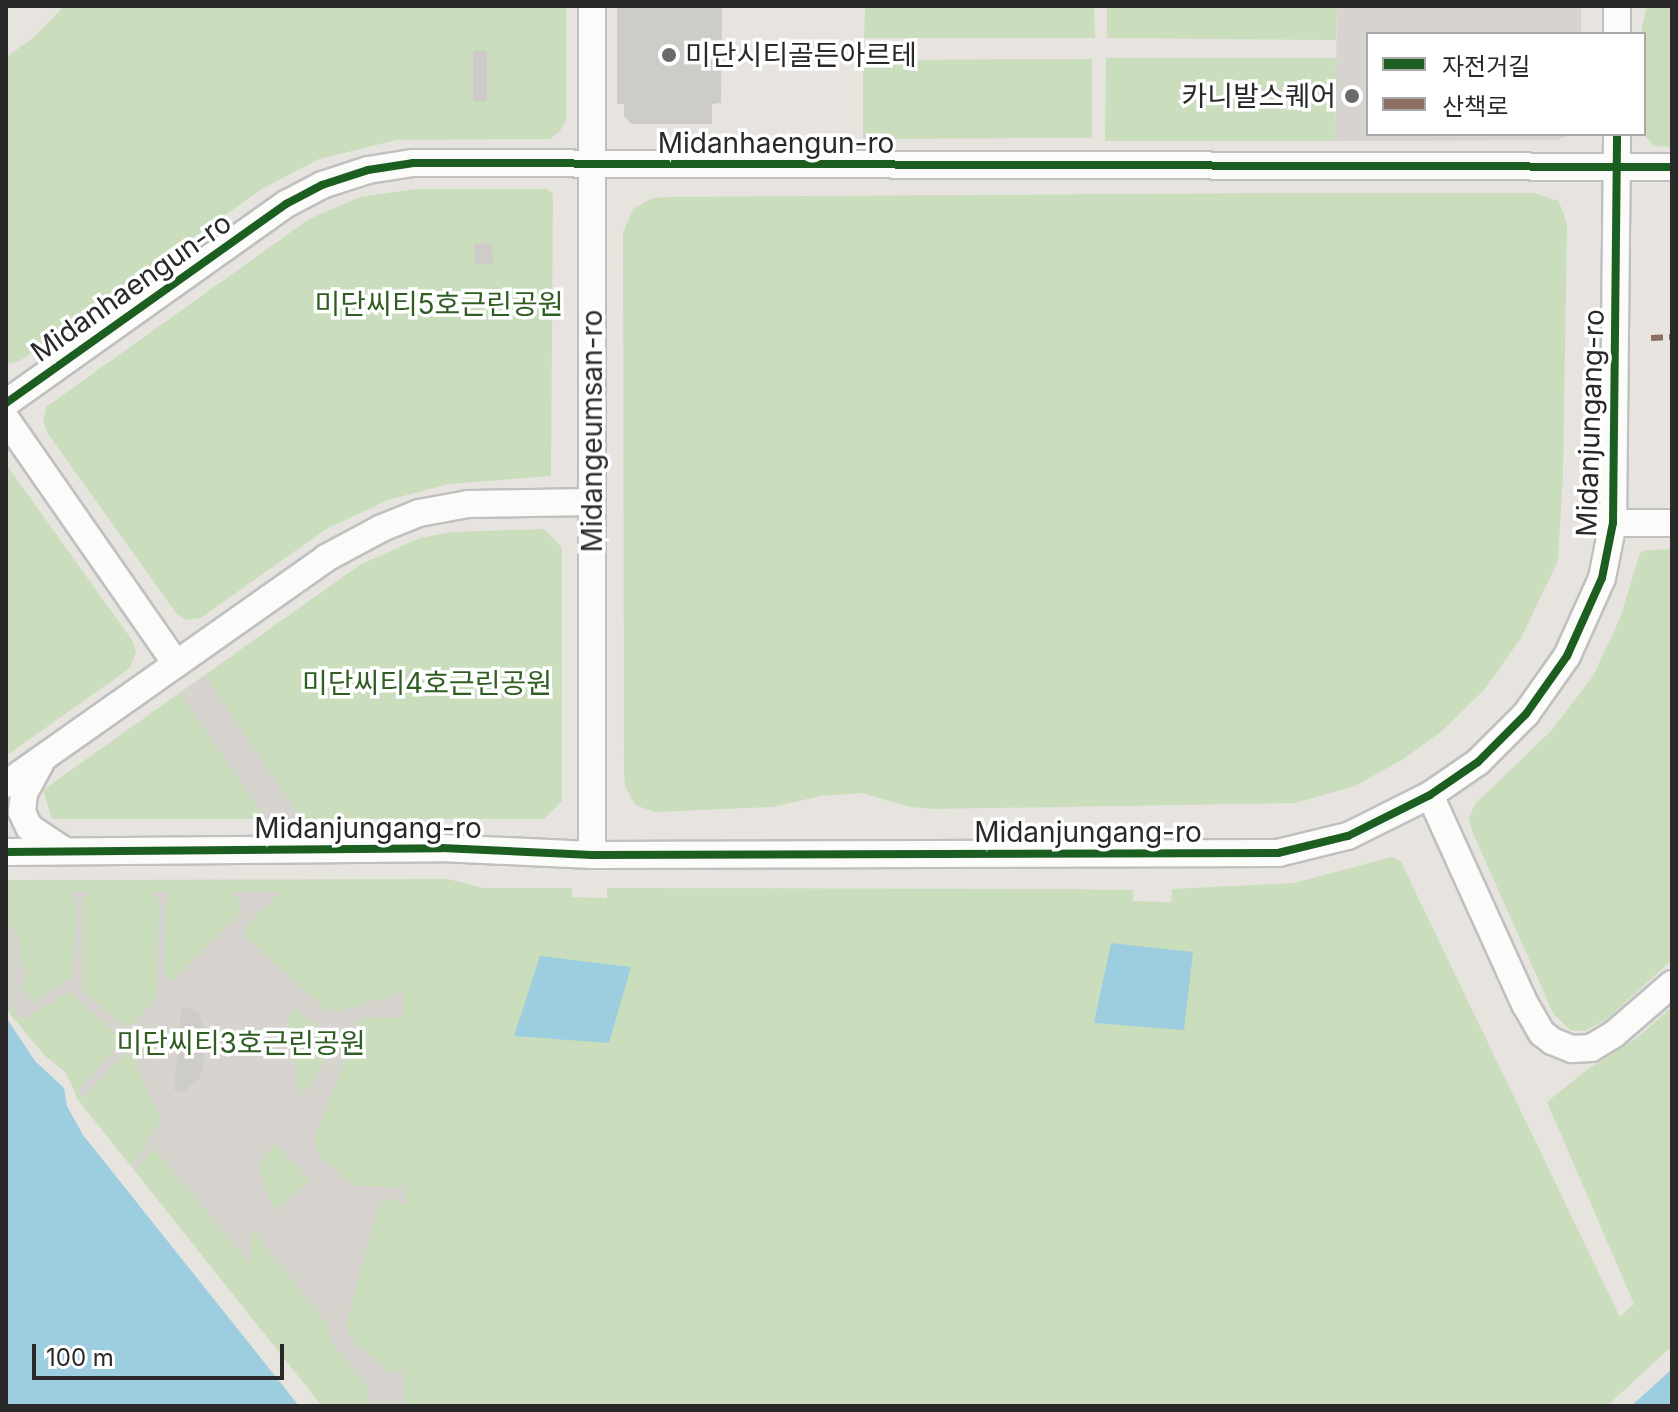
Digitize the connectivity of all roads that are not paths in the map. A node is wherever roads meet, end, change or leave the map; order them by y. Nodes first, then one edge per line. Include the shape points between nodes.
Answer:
1 (592, 6) edge
2 (1617, 6) edge
3 (1617, 32) edge
4 (1617, 136) edge
5 (592, 164) junction
6 (1617, 165) junction
7 (1672, 167) edge
8 (6, 403) edge
9 (6, 419) edge
10 (592, 502) junction
11 (1613, 523) junction
12 (1672, 523) edge
13 (176, 664) junction
14 (45, 754) junction
15 (6, 773) edge
16 (6, 784) edge
17 (1430, 795) junction
18 (63, 849) junction
19 (6, 852) edge
20 (592, 855) junction
21 (1672, 984) edge

1 - 5 street, Midangeumsan-ro
2 - 3 street
4 - 6 street, Midanjungang-ro
5 - 6 street, Midanhaengun-ro
5 - 8 street, Midanhaengun-ro via 413,163 322,185 250,229
5 - 10 street, Midangeumsan-ro
6 - 7 street, Midanhaengun-ro
6 - 11 street, Midanjungang-ro
9 - 13 street
10 - 13 street via 468,504 419,513 326,558
10 - 20 street, Midangeumsan-ro
11 - 12 street
11 - 17 street, Midanjungang-ro via 1602,578 1567,656 1526,714 1478,762
13 - 14 street
14 - 15 street
14 - 16 street
14 - 18 street via 24,793 22,812 29,827
17 - 20 street, Midanjungang-ro via 1348,836 1278,853
17 - 21 street via 1542,1033 1561,1046 1591,1048
18 - 19 street, Midanjungang-ro
18 - 20 street, Midanjungang-ro via 442,848

